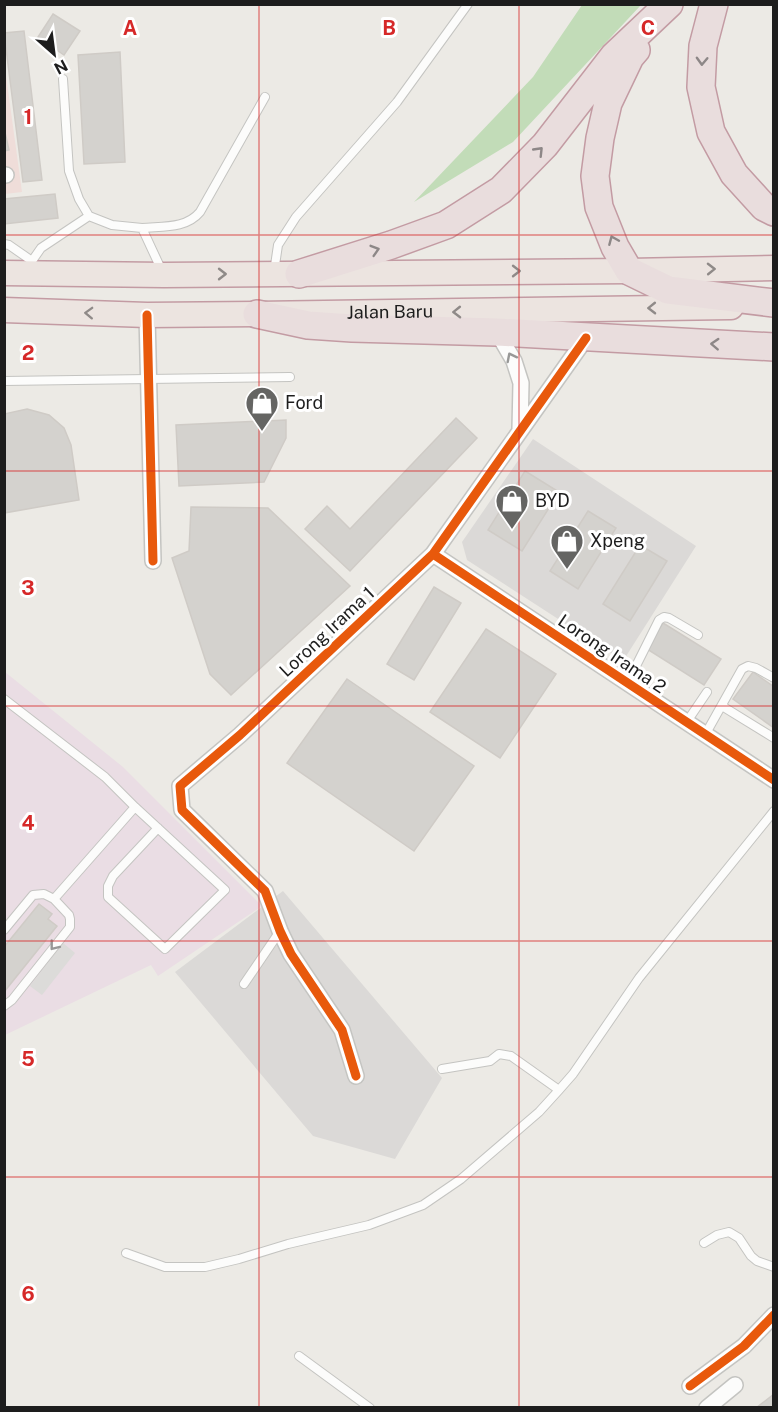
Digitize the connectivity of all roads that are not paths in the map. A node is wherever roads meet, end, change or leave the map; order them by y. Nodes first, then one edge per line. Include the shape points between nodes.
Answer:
1 (468, 4) edge
2 (669, 4) edge
3 (714, 4) edge
4 (63, 79) dead end
5 (265, 97) dead end
6 (774, 212) edge
7 (89, 216) junction
8 (142, 228) junction
9 (4, 244) edge
10 (774, 267) edge
11 (21, 269) edge
12 (629, 271) junction
13 (286, 274) junction
14 (164, 275) junction
15 (774, 304) edge
16 (4, 310) edge
17 (257, 314) junction
18 (147, 315) junction
19 (497, 332) junction
20 (586, 338) junction
21 (774, 347) edge
22 (290, 377) dead end
23 (150, 379) junction
24 (4, 381) edge
25 (520, 429) junction
26 (433, 554) junction
27 (153, 561) dead end
28 (698, 635) dead end
29 (774, 678) edge
30 (627, 684) junction
31 (707, 692) dead end
32 (4, 699) edge
33 (722, 706) junction
34 (686, 723) junction
35 (705, 735) junction
36 (774, 738) edge
37 (774, 780) edge
38 (135, 807) junction
39 (774, 811) edge
40 (158, 828) junction
41 (54, 899) junction
42 (4, 930) edge
43 (280, 931) junction
44 (244, 984) dead end
45 (4, 1006) edge
46 (442, 1070) dead end
47 (356, 1076) dead end
48 (559, 1090) junction
49 (704, 1243) dead end
50 (126, 1253) dead end
51 (774, 1267) edge
52 (774, 1315) edge
53 (298, 1356) dead end
54 (735, 1385) dead end
55 (690, 1386) dead end
56 (370, 1407) edge
57 (707, 1407) edge

1 - 13 lane via 398,102 296,217 278,245
12 -> 2 highway via 599,207 595,176 600,138 608,103 630,57
13 -> 2 highway via 446,225 501,190 545,145 614,56
3 -> 6 highway via 703,46 701,77 711,132 734,174 764,207
4 - 7 lane via 69,171
5 - 8 lane via 194,219 183,224
7 - 8 lane via 112,225
7 - 11 lane via 41,248
8 - 14 lane
9 - 11 lane via 9,245
12 -> 10 highway
11 - 14 highway
13 -> 12 highway
12 - 15 highway via 668,290
14 -> 13 highway
15 -> 17 highway, Jalan Baru
18 -> 16 highway, Jalan Baru
17 - 18 highway, Jalan Baru
17 - 19 highway via 308,325
18 - 23 street
19 - 20 highway
25 -> 19 street via 521,383 514,361
21 -> 20 highway
20 - 25 street, Lorong Irama 1
22 - 23 lane
23 - 24 lane
23 - 27 street
25 - 26 street, Lorong Irama 1
26 - 30 street, Lorong Irama 2
26 - 43 street, Lorong Irama 1 via 180,786 182,810 265,891
28 - 30 lane via 669,618 659,620
29 - 33 lane via 756,668 742,669
30 - 34 street, Lorong Irama 2
31 - 34 lane
32 - 38 lane via 105,777
33 - 35 lane
33 - 36 lane
34 - 35 street, Lorong Irama 2
35 - 37 street, Lorong Irama 2
38 - 40 lane
38 - 41 lane
39 - 48 lane via 639,978
40 - 40 lane via 225,890 165,949 108,897 112,876
41 - 42 lane via 44,894 33,895
41 -> 45 lane via 69,915 70,927
43 - 44 lane
43 - 47 street via 342,1030
46 - 48 lane via 490,1061 500,1054 511,1056
48 - 50 lane via 470,1171 423,1205 369,1226 205,1267 165,1267
49 - 51 lane via 729,1232 739,1238 757,1262
52 - 55 street via 744,1346
53 - 56 lane
54 - 57 street

